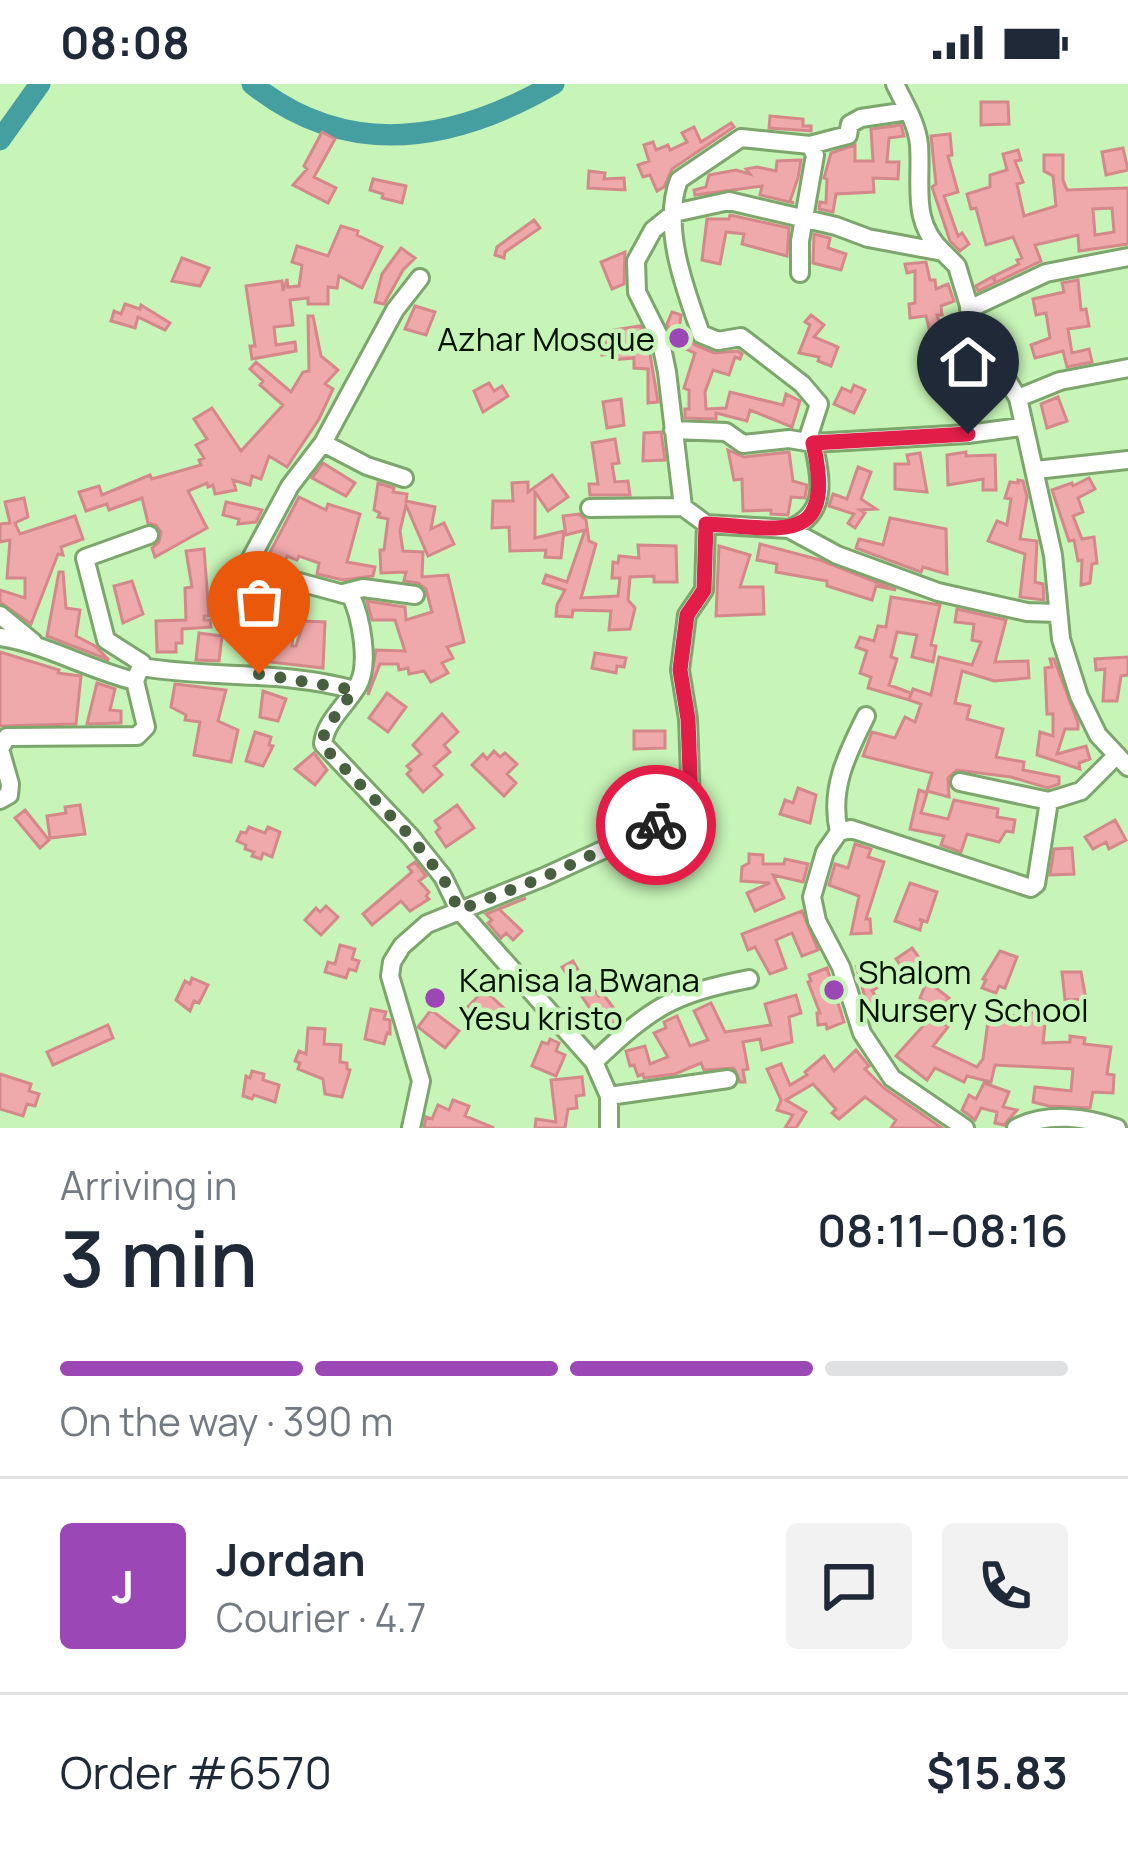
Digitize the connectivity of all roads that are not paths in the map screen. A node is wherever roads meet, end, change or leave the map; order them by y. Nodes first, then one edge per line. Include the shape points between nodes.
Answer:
1 (895, 84) edge
2 (908, 111) junction
3 (810, 145) junction
4 (674, 213) junction
5 (803, 218) junction
6 (943, 252) junction
7 (1128, 257) edge
8 (800, 273) dead end
9 (420, 278) dead end
10 (969, 309) junction
11 (1128, 368) edge
12 (1018, 398) junction
13 (1022, 427) junction
14 (673, 430) junction
15 (323, 443) junction
16 (813, 443) junction
17 (1128, 460) edge
18 (1036, 470) junction
19 (404, 478) dead end
20 (683, 507) junction
21 (590, 508) dead end
22 (706, 524) junction
23 (789, 529) junction
24 (149, 535) dead end
25 (343, 593) junction
26 (415, 595) dead end
27 (1057, 613) junction
28 (0, 615) edge
29 (0, 637) edge
30 (44, 650) junction
31 (138, 674) junction
32 (354, 690) junction
33 (866, 716) dead end
34 (1122, 761) edge
35 (960, 782) dead end
36 (0, 800) edge
37 (1049, 801) junction
38 (839, 832) junction
39 (459, 910) junction
40 (749, 979) dead end
41 (594, 1062) junction
42 (728, 1079) dead end
43 (609, 1096) junction
44 (411, 1128) edge
45 (609, 1128) edge
46 (965, 1128) edge
47 (1016, 1128) edge
48 (1117, 1128) edge

1 - 2 street
2 - 3 street via 861,118 848,135
2 - 6 street via 919,146 919,213
3 - 4 street via 741,138 680,180
3 - 5 street
4 - 5 street via 729,201
4 - 14 street via 640,250 636,278 660,338
4 - 16 street via 676,257 701,334 741,337 802,384 819,404
5 - 6 street
5 - 8 street
6 - 10 street via 957,266
7 - 10 street via 1046,273
9 - 15 street
10 - 12 street
11 - 12 street
12 - 13 street
13 - 16 street
13 - 18 street
14 - 16 street via 725,432 743,444
14 - 20 street
15 - 19 street
15 - 25 street via 249,562
16 - 23 street via 821,486 816,510
17 - 18 street
18 - 27 street
20 - 21 street
20 - 22 street
22 - 23 street
22 - 39 street via 704,590 687,615 680,670 688,808
23 - 27 street via 938,592
24 - 31 street via 85,558 106,640 140,658
25 - 26 street
25 - 32 street via 356,607 363,663
27 - 34 street via 1085,711
28 - 30 street
29 - 30 street
30 - 31 street
31 - 32 street via 259,674
31 - 36 street via 143,733 7,737 1,749 9,795
32 - 39 street via 322,745 411,837
33 - 38 street via 838,783
34 - 37 street via 1082,791
35 - 37 street
37 - 38 street via 1031,888 851,829
38 - 46 street via 812,897 862,1033 892,1078
39 - 41 street
39 - 44 street via 427,924 392,962 393,996 421,1081
40 - 41 street via 661,1005
41 - 43 street
42 - 43 street
43 - 45 street
47 - 48 street via 1084,1118

